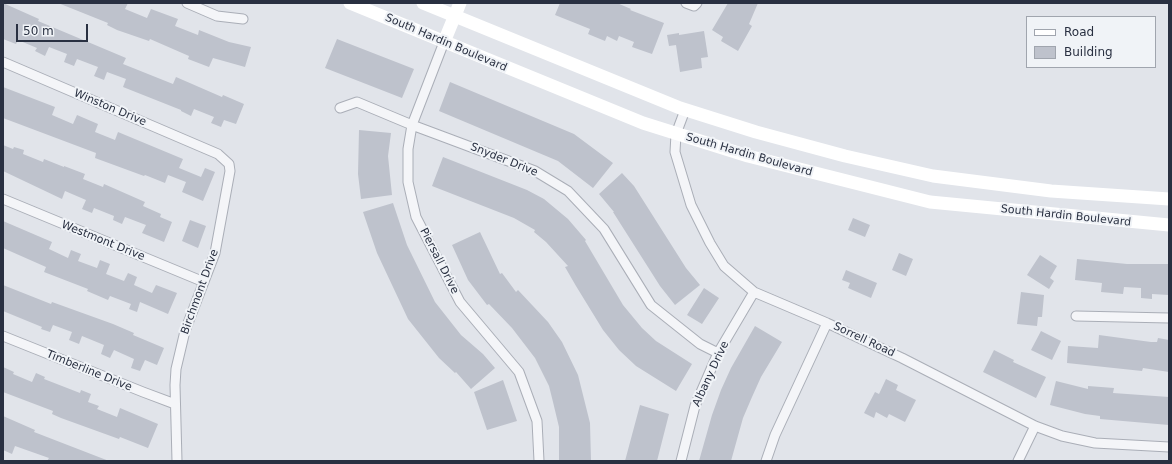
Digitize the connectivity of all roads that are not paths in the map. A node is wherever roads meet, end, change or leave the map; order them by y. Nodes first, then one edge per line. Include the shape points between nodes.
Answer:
1 (187, 3) edge
2 (350, 3) edge
3 (423, 3) edge
4 (460, 3) edge
5 (454, 16) junction
6 (243, 19) dead end
7 (444, 42) junction
8 (3, 62) edge
9 (340, 108) dead end
10 (685, 110) junction
11 (412, 125) junction
12 (676, 134) junction
13 (218, 154) joint
14 (3, 199) edge
15 (1169, 199) edge
16 (1169, 225) edge
17 (204, 282) junction
18 (754, 292) junction
19 (1076, 316) dead end
20 (1169, 318) edge
21 (827, 323) junction
22 (3, 336) edge
23 (718, 353) junction
24 (175, 404) junction
25 (1035, 426) junction
26 (1169, 447) edge
27 (177, 461) edge
28 (539, 461) edge
29 (681, 461) edge
30 (766, 461) edge
31 (1018, 461) edge

1 - 6 street via 217,16
2 - 7 main road, South Hardin Boulevard
3 - 5 main road, South Hardin Boulevard
4 - 5 main road
5 - 7 main road
5 - 10 main road, South Hardin Boulevard
7 - 11 street, Piersall Drive
7 - 12 main road, South Hardin Boulevard
8 - 13 street, Winston Drive
9 - 11 street, Snyder Drive via 358,102
10 - 12 street, Sorrell Road
10 - 15 main road, South Hardin Boulevard via 845,156 933,176 1051,192
11 - 23 street, Snyder Drive via 535,171 568,191 604,229 651,305 700,344
11 - 28 street, Piersall Drive via 408,149 408,182 416,217 460,302 519,372 537,421
12 - 16 main road, South Hardin Boulevard via 748,156 930,202
12 - 18 street, Sorrell Road via 675,152 691,205 700,224 724,266
13 - 17 street, Birchmont Drive via 229,164 230,171 215,253
14 - 17 street, Westmont Drive
17 - 24 street, Birchmont Drive via 176,369
18 - 21 street, Sorrell Road
18 - 23 street, Albany Drive
19 - 20 street
21 - 25 street, Sorrell Road
21 - 30 street via 775,435
22 - 24 street, Timberline Drive
23 - 29 street, Albany Drive via 695,406
24 - 27 street, Birchmont Drive
25 - 26 street, Sorrell Road via 1062,436 1095,443
25 - 31 street

